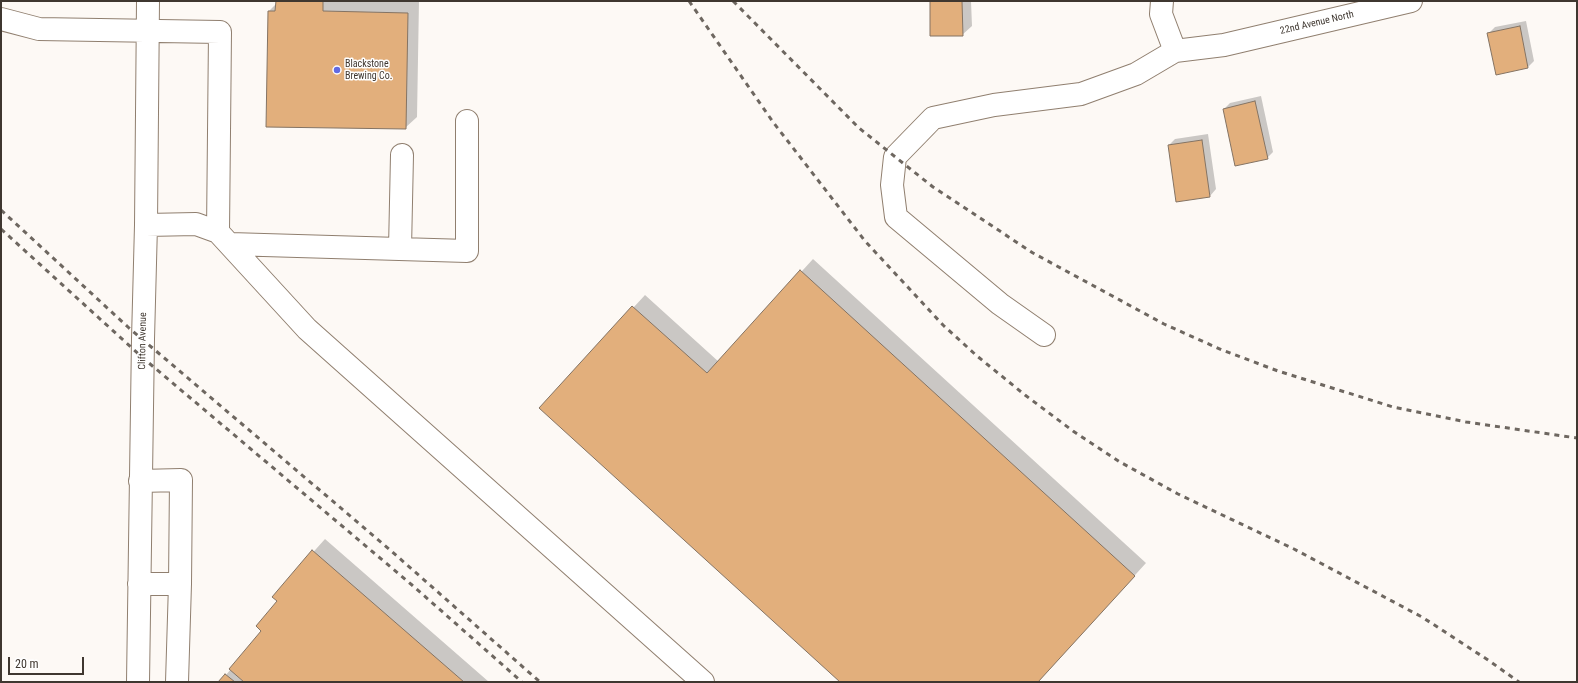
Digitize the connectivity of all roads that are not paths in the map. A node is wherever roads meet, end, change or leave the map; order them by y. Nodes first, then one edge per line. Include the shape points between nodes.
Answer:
1 (148, 1) edge
2 (1162, 1) edge
3 (1411, 1) edge
4 (1, 19) edge
5 (148, 31) junction
6 (1175, 51) junction
7 (467, 121) dead end
8 (402, 155) dead end
9 (146, 226) junction
10 (224, 238) junction
11 (400, 249) junction
12 (1044, 335) dead end
13 (140, 481) junction
14 (139, 584) junction
15 (180, 584) junction
16 (138, 682) edge
17 (177, 682) edge
18 (703, 682) edge

1 - 5 street, Clifton Avenue
2 - 6 street via 1161,14
3 - 6 street, 22nd Avenue North via 1224,45
4 - 5 street via 39,29
5 - 9 street, Clifton Avenue
5 - 10 street via 220,32
6 - 12 street via 1136,74 1081,94 994,105 933,118 895,157 892,185 896,218 1000,304
7 - 11 street via 467,251
8 - 11 street
9 - 10 street via 196,224
9 - 13 street, Clifton Avenue
10 - 11 street
10 - 18 street via 307,329
13 - 14 street, Clifton Avenue
13 - 15 street via 181,480
14 - 15 street
14 - 16 street, Clifton Avenue
15 - 17 street

